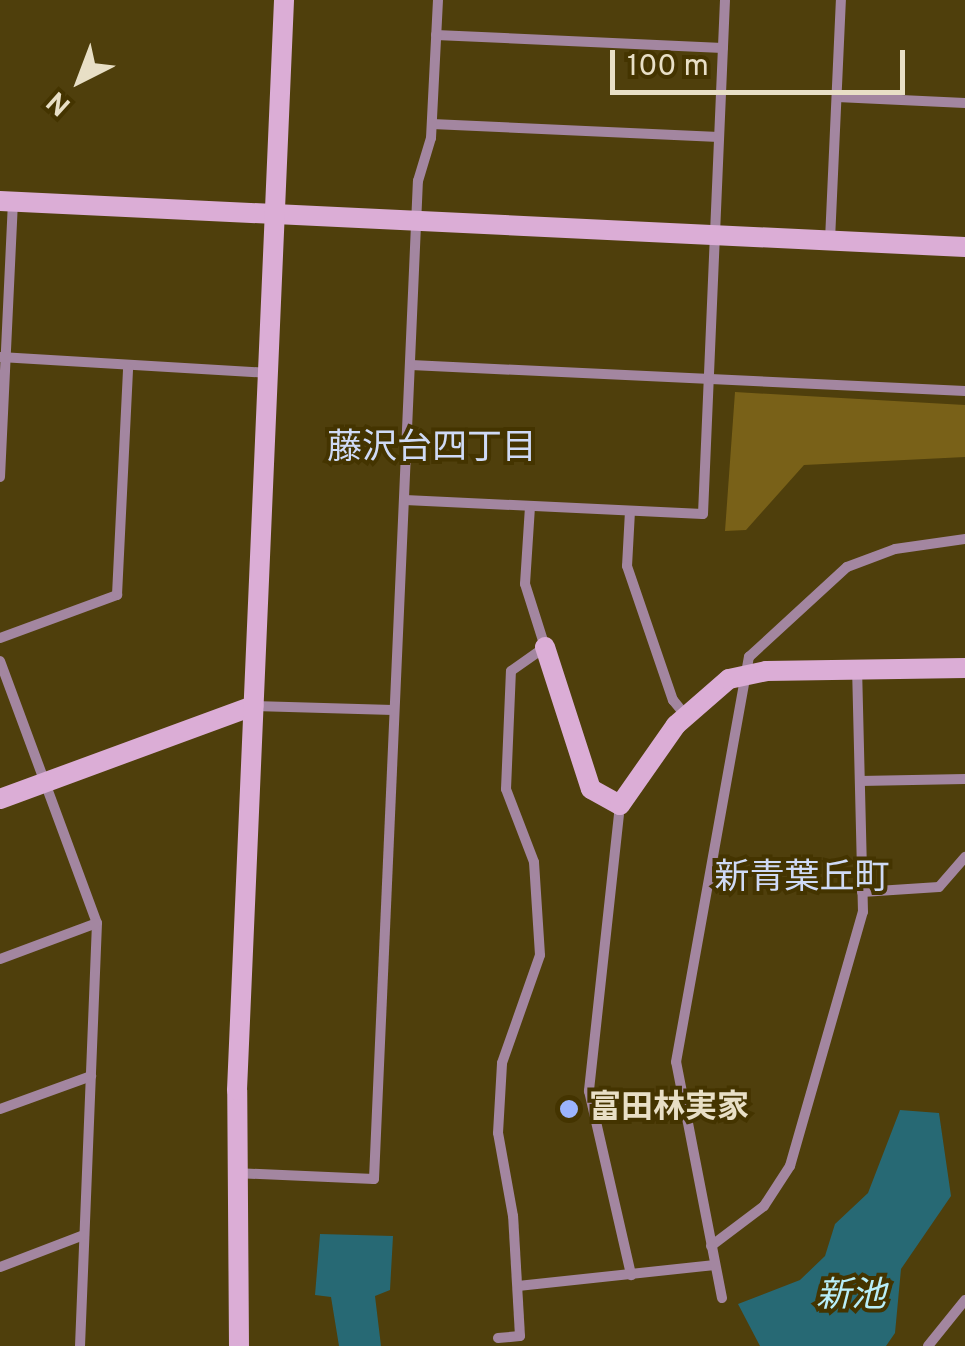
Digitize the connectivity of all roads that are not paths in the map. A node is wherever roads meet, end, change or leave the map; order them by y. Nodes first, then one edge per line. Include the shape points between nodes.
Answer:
1 (284, 0) edge
2 (438, 0) edge
3 (726, 0) edge
4 (840, 0) edge
5 (436, 35) junction
6 (723, 48) junction
7 (837, 97) junction
8 (965, 103) edge
9 (432, 124) junction
10 (720, 137) junction
11 (6, 202) edge
12 (276, 215) junction
13 (417, 221) junction
14 (715, 235) junction
15 (830, 241) junction
16 (965, 247) edge
17 (3, 357) edge
18 (411, 366) junction
19 (128, 368) junction
20 (270, 373) junction
21 (710, 380) junction
22 (965, 391) edge
23 (0, 478) edge
24 (405, 500) junction
25 (530, 506) junction
26 (630, 511) junction
27 (965, 539) edge
28 (0, 638) edge
29 (545, 647) junction
30 (0, 661) edge
31 (965, 668) edge
32 (857, 671) junction
33 (742, 682) junction
34 (253, 706) junction
35 (394, 710) junction
36 (686, 716) junction
37 (965, 779) edge
38 (860, 781) junction
39 (45, 782) junction
40 (0, 799) edge
41 (620, 805) junction
42 (965, 857) edge
43 (862, 892) junction
44 (97, 923) junction
45 (0, 959) edge
46 (91, 1076) junction
47 (0, 1109) edge
48 (234, 1174) junction
49 (84, 1235) junction
50 (711, 1246) junction
51 (715, 1265) junction
52 (0, 1267) edge
53 (631, 1275) junction
54 (518, 1286) junction
55 (722, 1298) dead end
56 (965, 1300) edge
57 (498, 1338) dead end
58 (80, 1346) edge
59 (239, 1346) edge
60 (928, 1346) edge

1 - 12 street
2 - 5 street
3 - 6 street
4 - 7 street
5 - 6 street
5 - 9 street
6 - 10 street
7 - 8 street
7 - 15 street
9 - 10 street
9 - 13 street
10 - 14 street
11 - 12 street
11 - 17 street
12 - 13 street
12 - 20 street
13 - 14 street
13 - 18 street
14 - 15 street
14 - 21 street
15 - 16 street
17 - 19 street via 128,362
17 - 23 street
18 - 21 street
18 - 24 street
19 - 20 street
19 - 28 street via 117,595
20 - 34 street
21 - 22 street
21 - 26 street via 703,514
24 - 25 street
24 - 35 street
25 - 26 street
25 - 29 street via 525,584
26 - 36 street via 627,566 673,700
27 - 33 street via 894,549 847,567 757,647
29 - 41 street via 591,789
29 - 54 street via 524,658 510,681 506,788 534,862 540,956 507,1040 500,1084
30 - 39 street
31 - 32 street
32 - 33 street via 766,671
32 - 38 street
33 - 36 street via 729,679
33 - 50 street via 745,700 676,1062
34 - 35 street
34 - 39 street
34 - 48 street
35 - 48 street via 374,1179
36 - 41 street
37 - 38 street
38 - 43 street
39 - 40 street
39 - 44 street
41 - 53 street via 589,1091
42 - 43 street via 939,887
43 - 50 street via 790,1166 764,1206
44 - 45 street
44 - 46 street
46 - 47 street
46 - 49 street
48 - 59 street
49 - 52 street
49 - 58 street
50 - 51 street
51 - 53 street
51 - 55 street
53 - 54 street
54 - 57 street via 520,1336
56 - 60 street

